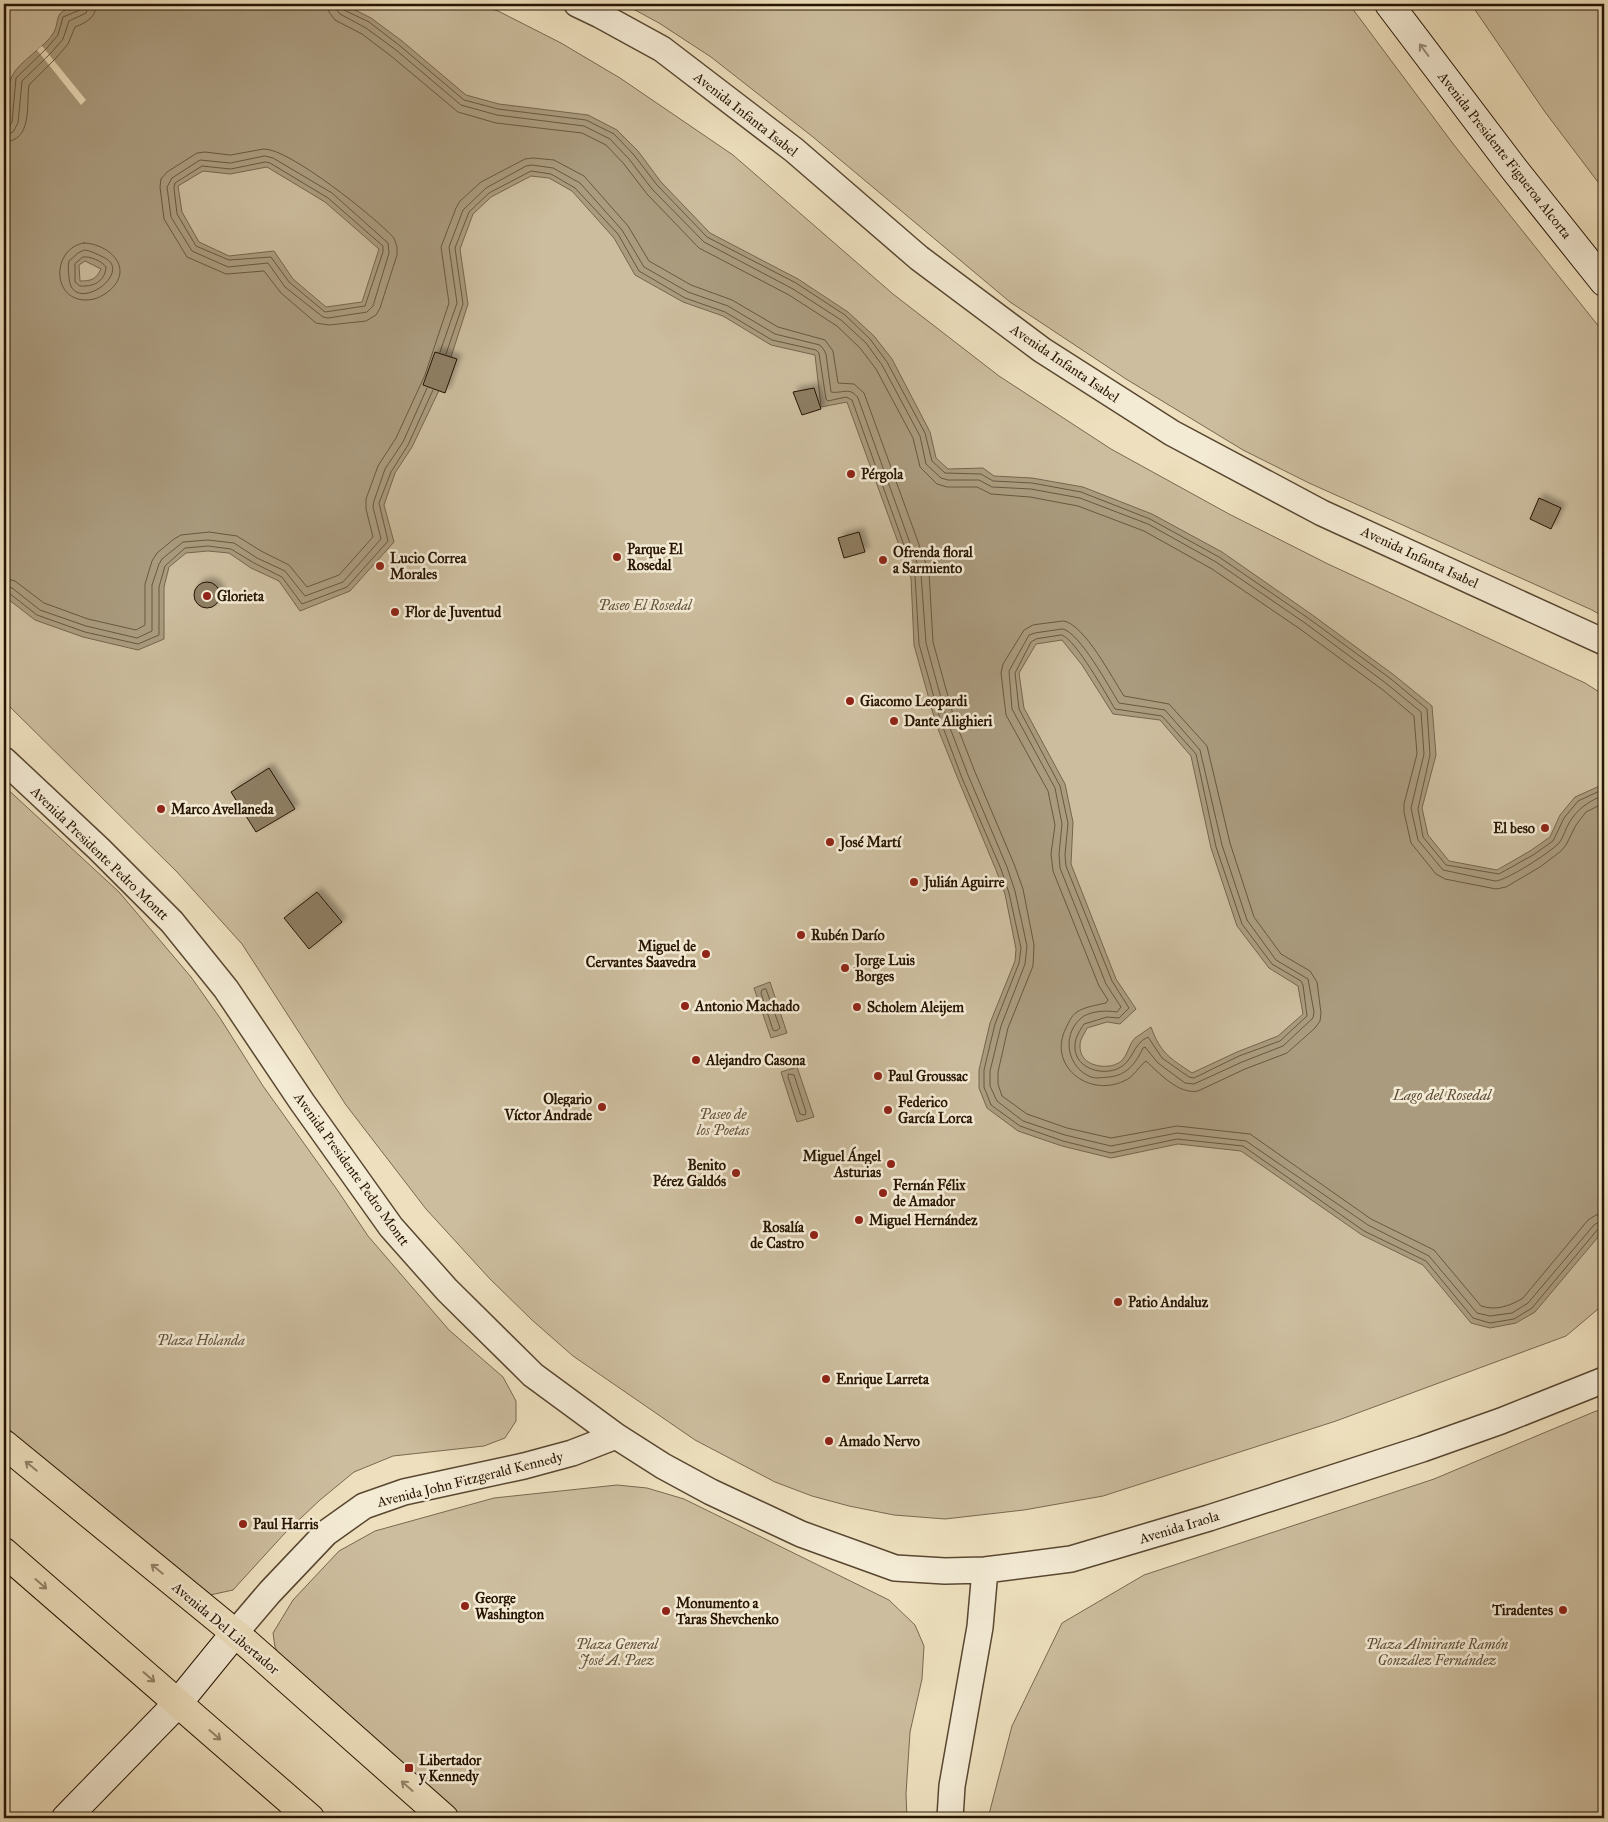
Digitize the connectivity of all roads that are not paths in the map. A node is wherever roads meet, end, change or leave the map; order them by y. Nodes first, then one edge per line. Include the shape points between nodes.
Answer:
1 (577, 4) edge
2 (1389, 4) edge
3 (1401, 15) edge
4 (1604, 282) edge
5 (1604, 642) edge
6 (4, 760) edge
7 (1604, 1380) edge
8 (616, 1436) junction
9 (4, 1444) edge
10 (4, 1552) edge
11 (986, 1570) junction
12 (236, 1633) junction
13 (178, 1703) junction
14 (66, 1818) edge
15 (310, 1818) edge
16 (444, 1818) edge
17 (950, 1818) edge

1 - 5 street, Avenida Infanta Isabel via 662,49 794,150 919,258 1042,350 1172,433 1322,513
2 - 3 main road, Avenida Presidente Figueroa Alcorta
4 -> 3 main road, Avenida Presidente Figueroa Alcorta via 1514,170
6 - 8 street, Avenida Presidente Pedro Montt via 99,848 172,922 226,989 391,1227 447,1290 536,1379
7 - 11 street, Avenida Iraola via 1422,1449 1209,1518 1071,1559
8 - 11 street, Avenida Presidente Pedro Montt via 711,1492 801,1534 895,1568
8 - 12 street, Avenida John Fitzgerald Kennedy via 572,1453 404,1492 364,1506 326,1533
12 -> 9 main road, Avenida Del Libertador
10 -> 13 main road
11 - 17 street via 980,1627 952,1786
12 - 13 main road, Avenida John Fitzgerald Kennedy
16 -> 12 main road, Avenida Del Libertador
13 - 14 main road, Avenida John Fitzgerald Kennedy
13 -> 15 main road

